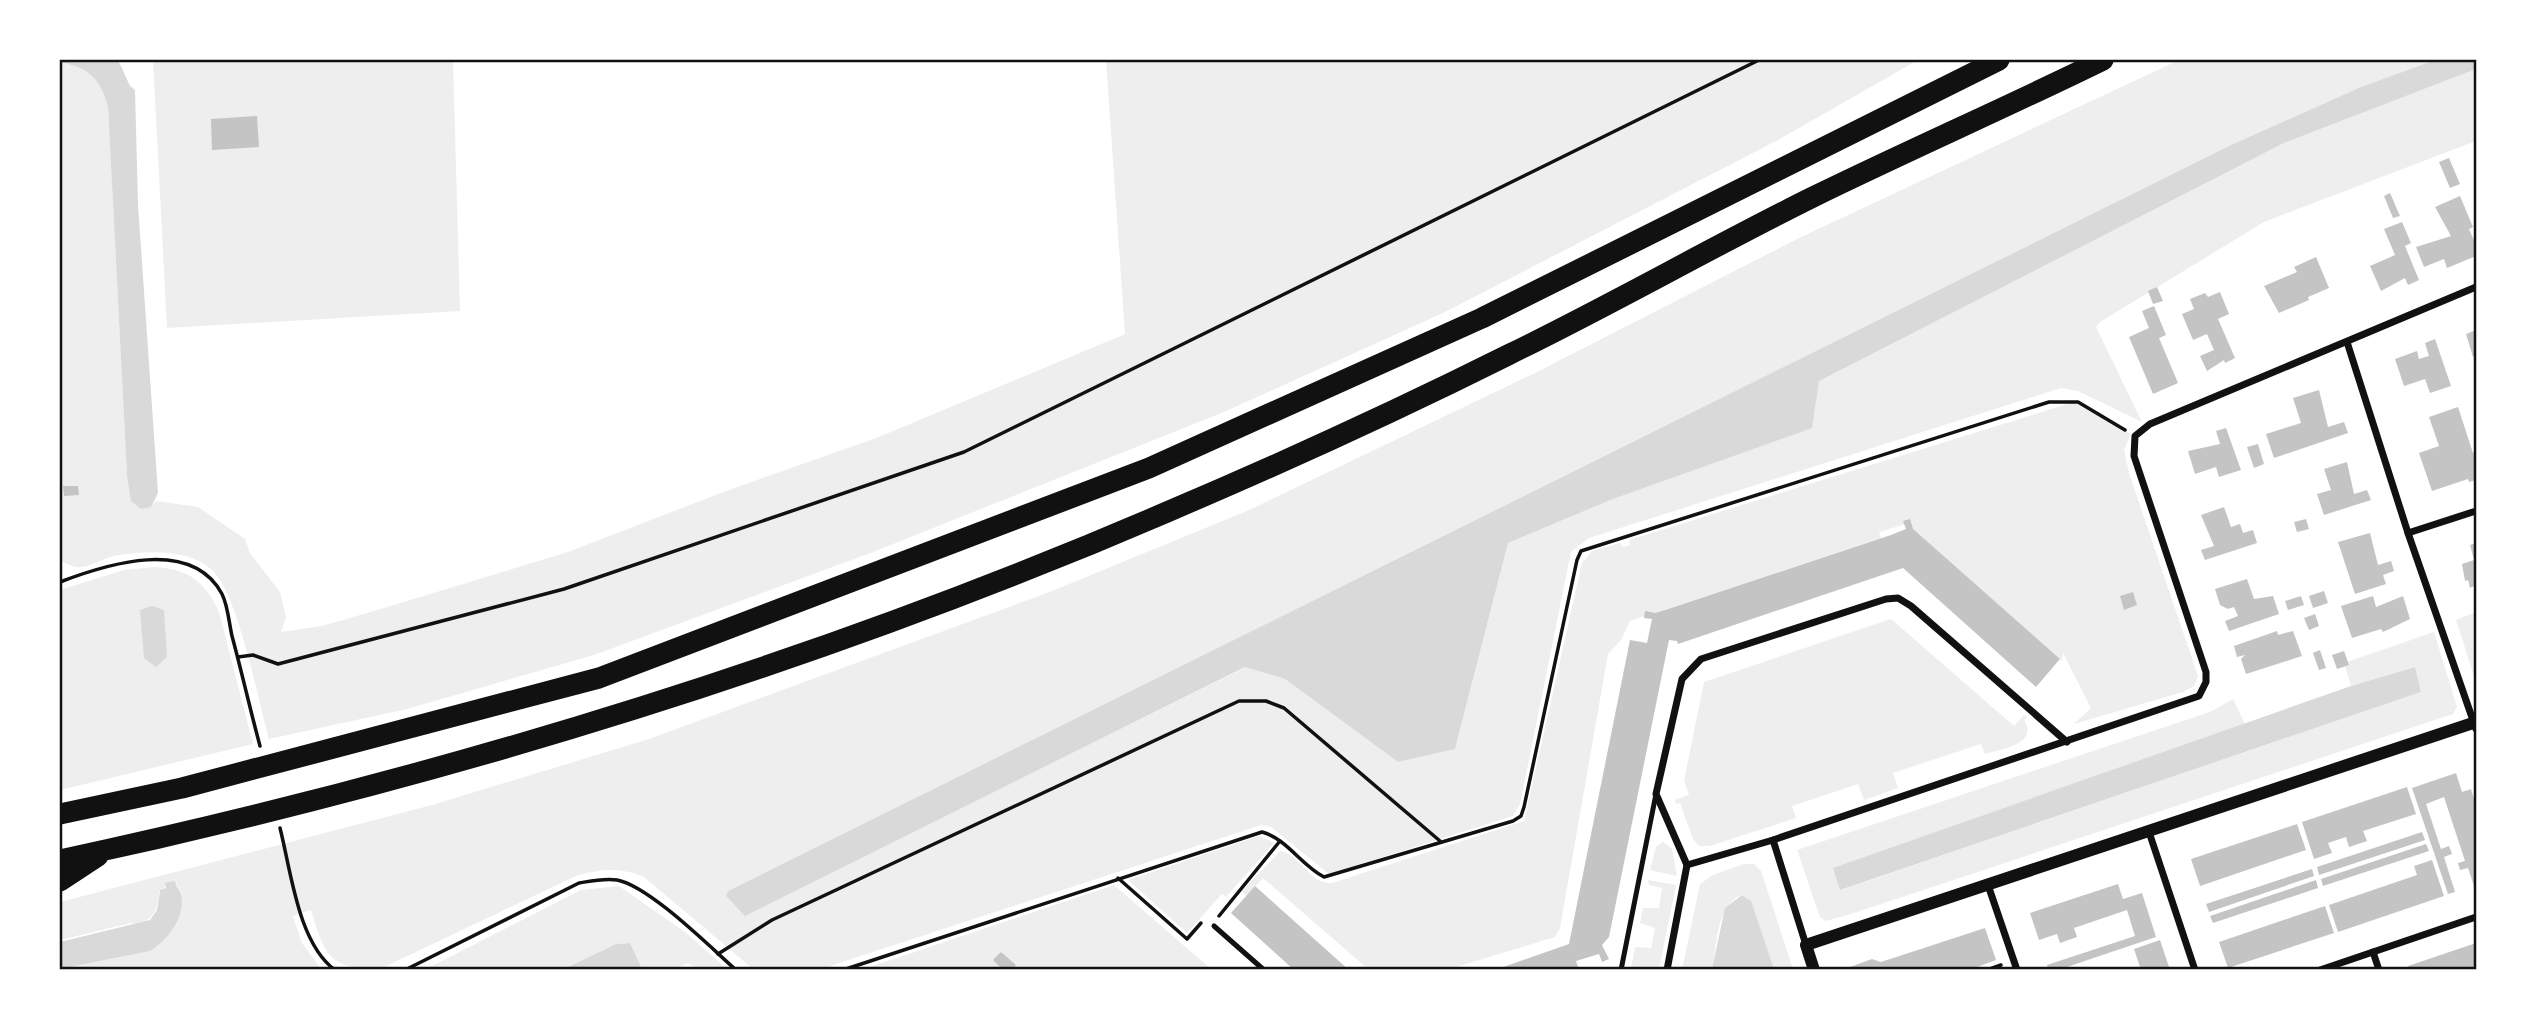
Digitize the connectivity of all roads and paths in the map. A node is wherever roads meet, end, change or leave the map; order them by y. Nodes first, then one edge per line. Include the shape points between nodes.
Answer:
1 (1759, 60) edge
2 (1999, 60) edge
3 (2103, 60) edge
4 (2476, 287) edge
5 (2347, 342) junction
6 (2135, 436) junction
7 (2476, 511) edge
8 (2408, 533) junction
9 (60, 579) edge
10 (238, 657) junction
11 (239, 667) dead end
12 (2476, 725) edge
13 (2067, 743) junction
14 (1656, 794) junction
15 (60, 814) edge
16 (2149, 832) junction
17 (1773, 840) junction
18 (1280, 841) junction
19 (1441, 842) junction
20 (108, 849) junction
21 (60, 860) edge
22 (1687, 865) junction
23 (1118, 878) junction
24 (60, 881) edge
25 (1988, 885) junction
26 (302, 911) dead end
27 (2476, 917) edge
28 (1214, 926) junction
29 (1806, 946) junction
30 (2373, 952) junction
31 (718, 954) junction
32 (335, 970) edge
33 (405, 970) edge
34 (736, 970) edge
35 (843, 970) edge
36 (1264, 970) edge
37 (1621, 970) edge
38 (1667, 970) edge
39 (1814, 970) edge
40 (2017, 970) edge
41 (2195, 970) edge
42 (2320, 970) edge
43 (2379, 970) edge

1 - 10 path via 964,453 564,589 278,664 253,655
2 - 15 highway via 1482,318 1149,468 599,678 182,788
3 - 20 highway via 1813,198 1413,401 1163,514 1004,579 580,725 350,790
4 - 5 street
5 - 6 street via 2150,424
5 - 8 street
6 - 13 street via 2134,456 2206,672 2203,690 2191,701
6 - 19 path via 2078,402 2049,402 1581,551 1521,816
7 - 8 street
8 - 12 street
9 - 10 path via 120,564 157,559 183,562 206,575 222,595
10 - 11 path
12 - 16 street
13 - 14 street via 1910,606 1898,598 1886,599 1701,659 1690,667 1682,679
13 - 17 street
14 - 22 street
14 - 37 lane
16 - 25 street
16 - 41 street
17 - 22 street
17 - 29 street
18 - 19 path via 1324,877
18 - 23 path via 1262,832
18 - 28 path via 1225,905
19 - 31 path via 1284,708 1266,701 1239,701 772,920
20 - 21 highway
20 - 24 highway
22 - 38 street
23 - 28 path via 1187,939 1206,918
23 - 35 path
25 - 29 street
25 - 40 street
26 - 32 path via 310,941
27 - 30 street
28 - 36 lane
29 - 39 street
30 - 42 street
30 - 43 street
31 - 33 path via 638,887 601,879 579,883
31 - 34 path

